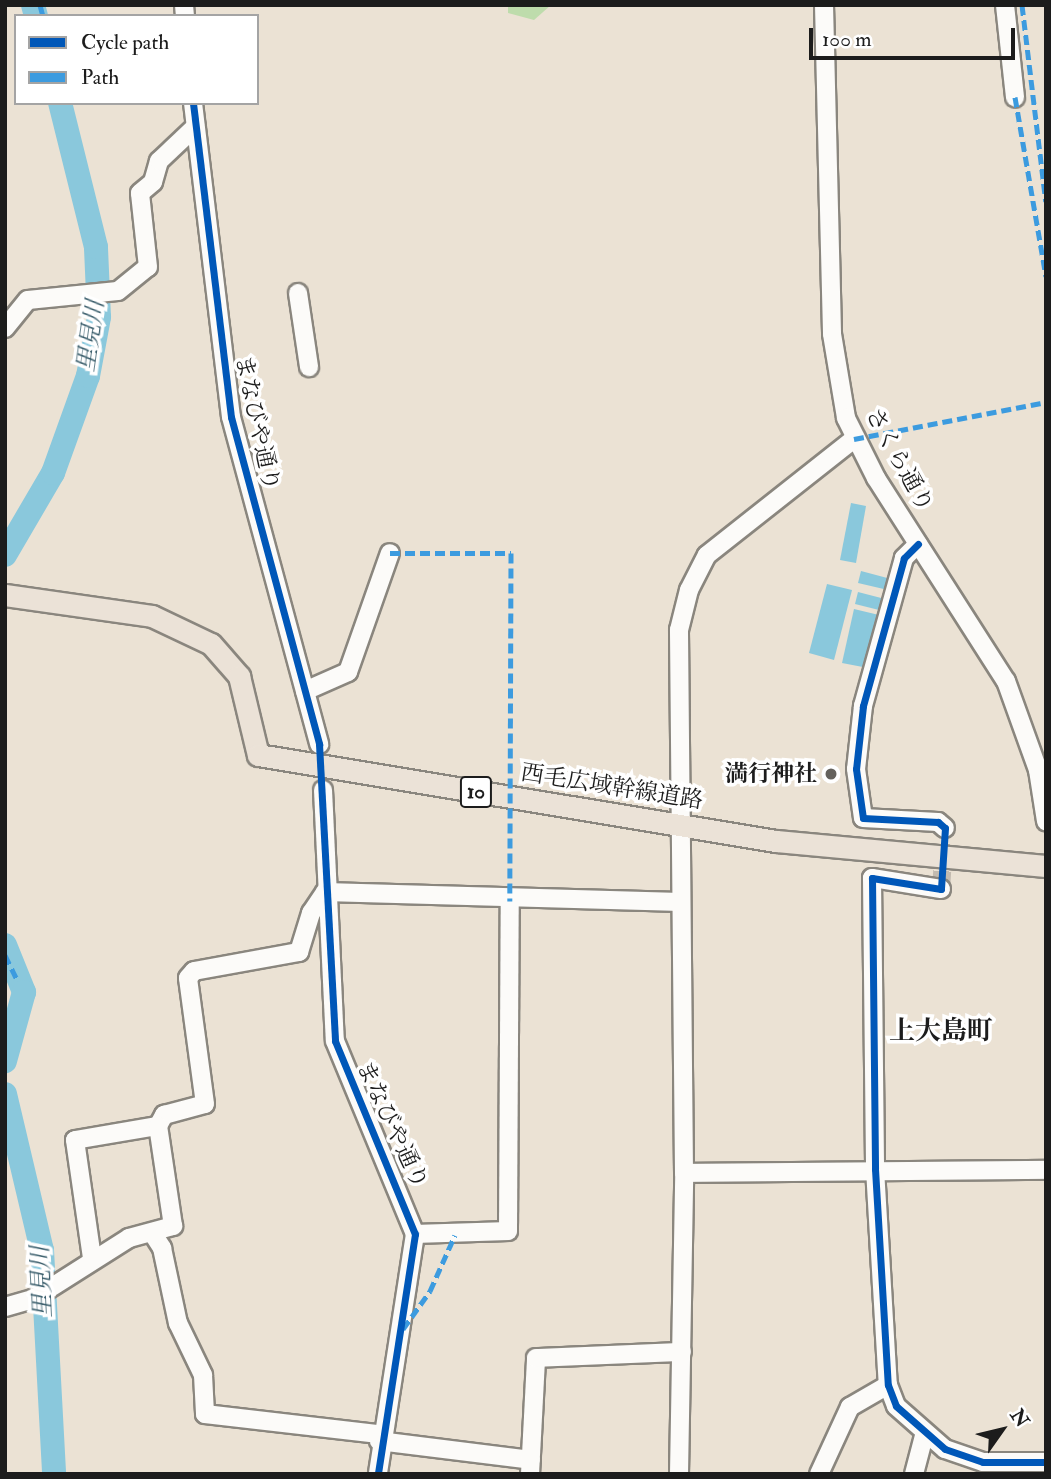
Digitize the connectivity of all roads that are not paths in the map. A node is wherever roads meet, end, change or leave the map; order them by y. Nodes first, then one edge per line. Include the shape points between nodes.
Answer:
1 (824, 5) edge
2 (1005, 5) edge
3 (1015, 97) dead end
4 (193, 105) edge
5 (195, 127) junction
6 (298, 293) dead end
7 (5, 328) edge
8 (309, 367) dead end
9 (854, 439) junction
10 (918, 544) junction
11 (390, 553) dead end
12 (5, 595) edge
13 (305, 691) junction
14 (319, 744) dead end
15 (323, 790) dead end
16 (1046, 821) edge
17 (679, 825) junction
18 (945, 828) dead end
19 (1038, 865) edge
20 (941, 888) dead end
21 (325, 892) junction
22 (510, 901) junction
23 (681, 902) junction
24 (158, 1126) junction
25 (875, 1169) junction
26 (1046, 1170) edge
27 (684, 1172) junction
28 (153, 1234) junction
29 (415, 1234) junction
30 (92, 1258) junction
31 (5, 1307) edge
32 (682, 1352) junction
33 (888, 1385) junction
34 (925, 1432) junction
35 (379, 1437) junction
36 (1046, 1462) edge
37 (530, 1467) edge
38 (378, 1474) edge
39 (679, 1474) edge
40 (819, 1474) edge
41 (914, 1474) edge

1 - 9 street, さくら通り via 832,334
2 - 3 street
4 - 5 street, まなびや通り
5 - 7 street via 159,161 153,182 140,193 148,267 118,291 28,300
5 - 13 street, まなびや通り via 231,417
6 - 8 street
9 - 10 street, さくら通り
9 - 17 street via 728,534 695,574 679,630
10 - 16 street, さくら通り via 1006,681 1038,770
10 - 18 street via 904,558 863,706 856,769 863,818 938,822
11 - 13 street via 348,672
12 - 17 main road, 西毛広域幹線道路 / 10 via 152,616 211,644 239,676 258,755
13 - 14 street, まなびや通り
15 - 21 street, まなびや通り
17 - 19 main road, 西毛広域幹線道路 / 10 via 776,841
17 - 23 street
20 - 25 street via 872,878
21 - 22 street
21 - 24 street via 310,913 299,953 194,971 188,978 205,1104 164,1115
21 - 29 street, まなびや通り via 335,1041
22 - 23 street
22 - 29 street via 508,1231
23 - 27 street
24 - 28 street via 173,1226
24 - 30 street via 75,1140
25 - 26 street
25 - 27 street
25 - 33 street
27 - 32 street
28 - 30 street
28 - 35 street via 162,1248 178,1323 203,1375 205,1414
29 - 35 street
30 - 31 street via 33,1300
32 - 37 street via 536,1358
32 - 39 street
33 - 34 street via 896,1406
33 - 40 street via 850,1407
34 - 36 street via 945,1449 983,1462
34 - 41 street
35 - 37 street
35 - 38 street

